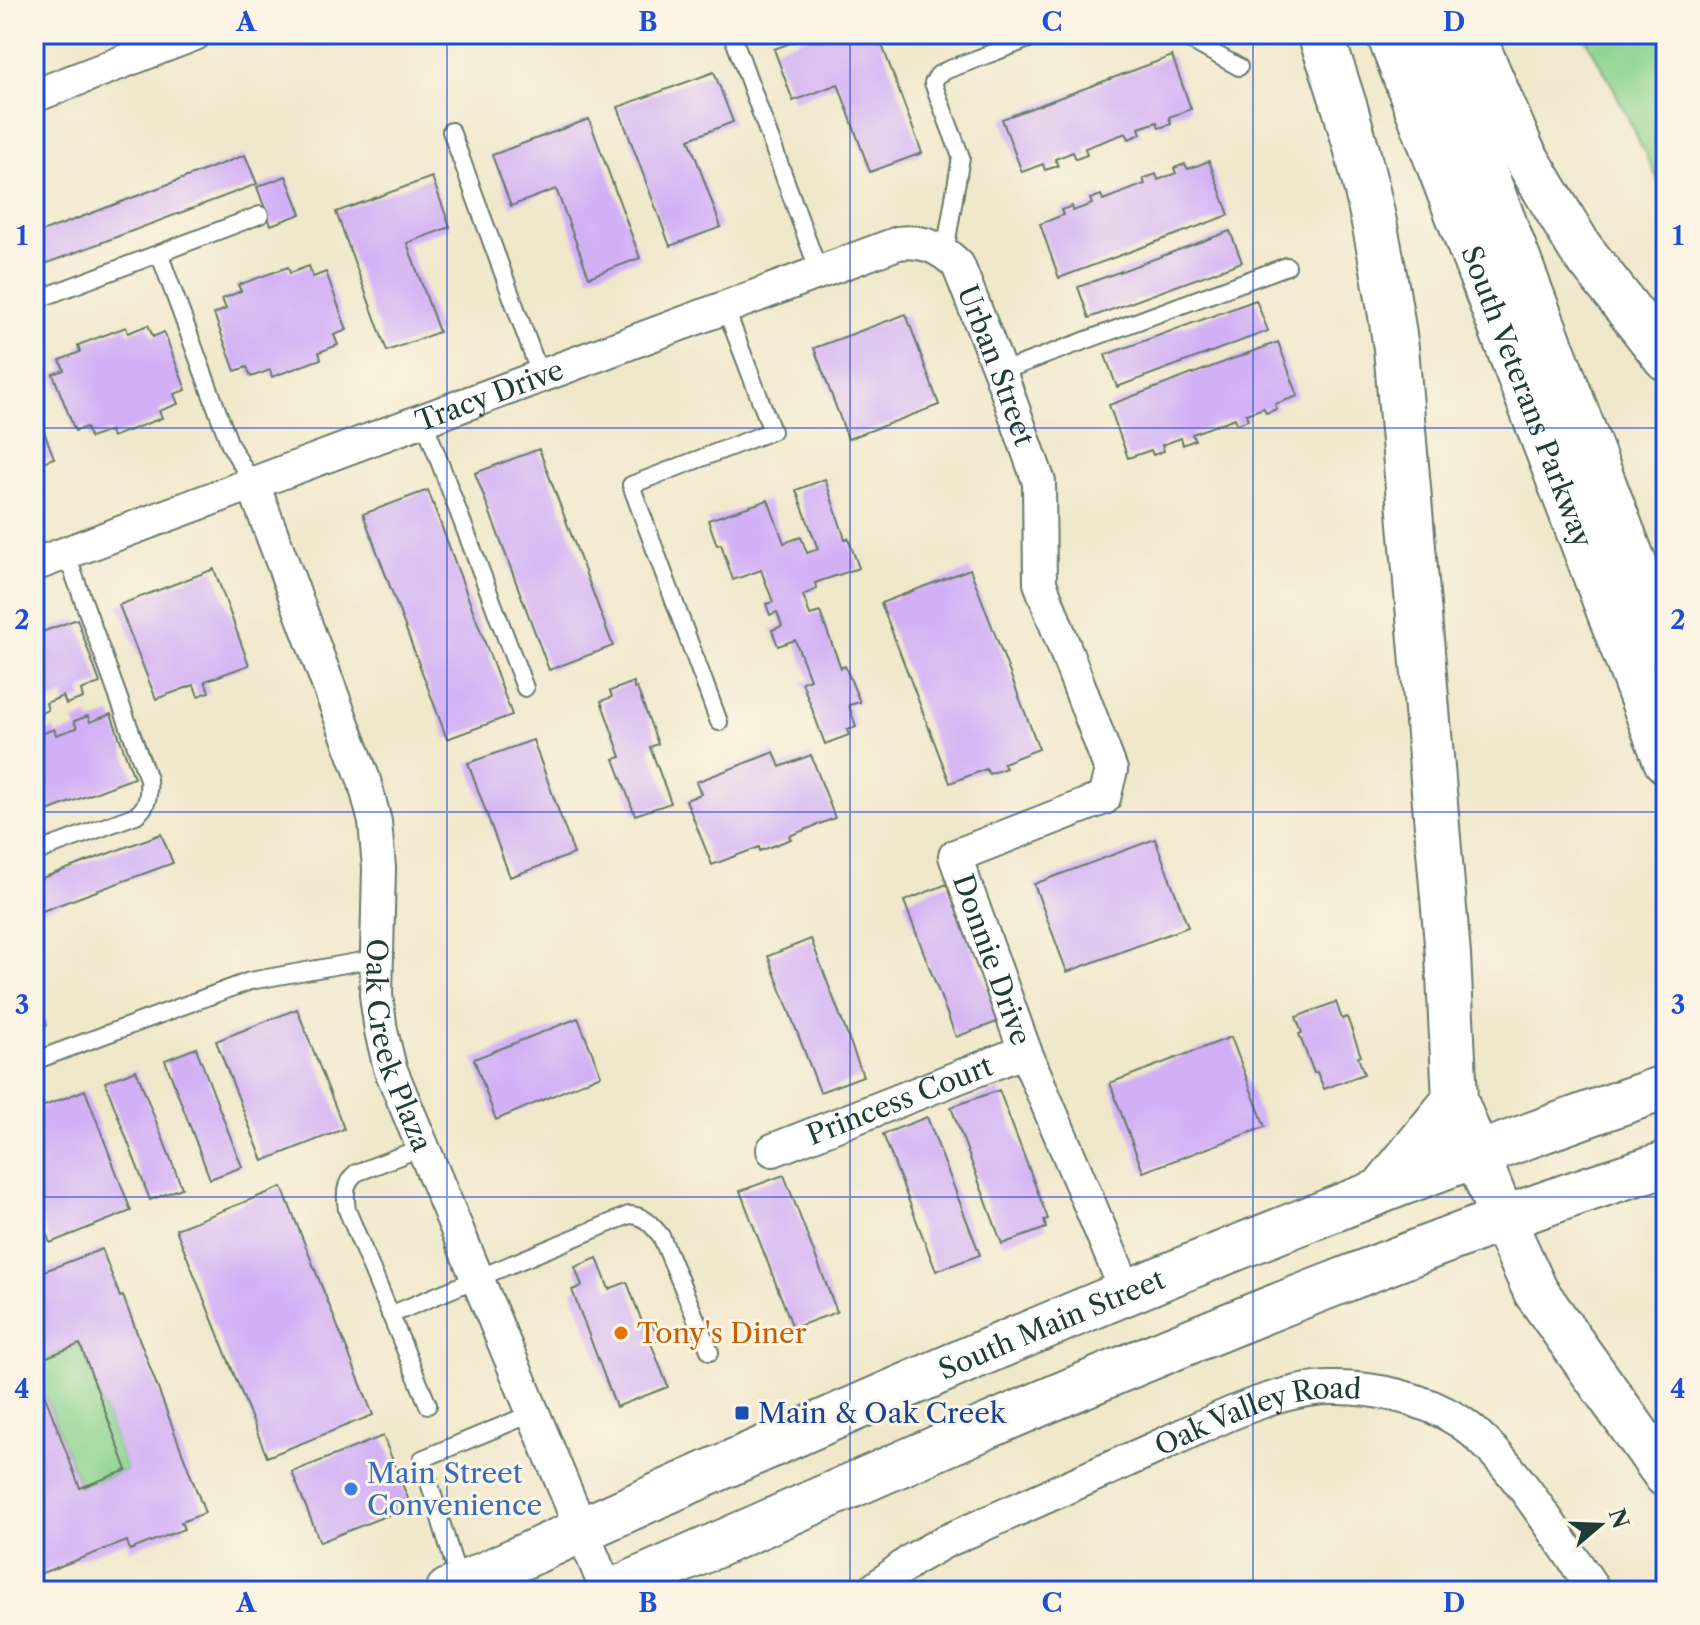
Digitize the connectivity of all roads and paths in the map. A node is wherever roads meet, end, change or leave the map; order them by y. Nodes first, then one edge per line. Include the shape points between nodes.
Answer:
1 (195, 34) edge
2 (732, 34) edge
3 (1042, 34) edge
4 (1179, 34) edge
5 (1320, 34) edge
6 (1389, 34) edge
7 (1432, 34) edge
8 (1472, 34) edge
9 (1239, 67) dead end
10 (34, 96) edge
11 (451, 131) dead end
12 (260, 215) dead end
13 (945, 252) junction
14 (159, 253) junction
15 (1287, 266) dead end
16 (819, 272) junction
17 (36, 300) dead end
18 (725, 307) junction
19 (1666, 358) edge
20 (1000, 372) junction
21 (541, 377) junction
22 (424, 421) junction
23 (1039, 482) joint
24 (253, 484) junction
25 (66, 553) junction
26 (34, 565) edge
27 (1666, 647) edge
28 (525, 688) dead end
29 (719, 722) dead end
30 (1666, 761) edge
31 (34, 853) edge
32 (379, 958) junction
33 (1025, 1051) junction
34 (34, 1061) edge
35 (1666, 1087) edge
36 (1455, 1100) junction
37 (423, 1147) junction
38 (773, 1150) dead end
39 (1478, 1154) junction
40 (1666, 1164) edge
41 (1378, 1194) junction
42 (1502, 1218) junction
43 (478, 1279) junction
44 (1127, 1293) junction
45 (390, 1315) junction
46 (710, 1352) dead end
47 (428, 1405) dead end
48 (533, 1413) junction
49 (1666, 1475) edge
50 (581, 1530) junction
51 (454, 1588) edge
52 (610, 1591) edge
53 (872, 1591) edge
54 (1595, 1591) edge

1 - 10 street
2 - 16 lane
3 - 13 lane via 947,70 933,83 961,157
4 - 9 lane
5 - 36 highway via 1366,178 1396,348 1447,940
6 - 30 highway, South Veterans Parkway
7 - 27 highway, South Veterans Parkway
8 - 19 highway via 1529,163 1580,248
11 - 21 lane
12 - 14 lane
13 - 16 street, Tracy Drive via 925,243 898,243
13 - 20 street, Urban Street via 958,265
14 - 17 lane
14 - 24 lane via 230,445
15 - 20 lane
16 - 18 street, Tracy Drive
18 - 21 street, Tracy Drive
18 - 29 lane via 772,431 631,485
20 - 23 street, Urban Street
21 - 22 street, Tracy Drive
22 - 24 street, Tracy Drive
22 - 28 lane
23 - 33 street, Donnie Drive via 1040,583 1111,770 1104,798 955,856
24 - 25 street, Tracy Drive
24 - 32 street, Oak Creek Plaza via 364,780 379,868
25 - 26 street, Tracy Drive
25 - 31 lane via 149,793 136,815
32 - 34 lane via 250,981
32 - 37 street, Oak Creek Plaza via 376,995 381,1031 390,1068
33 - 38 street, Princess Court
33 - 44 street, Donnie Drive
35 - 39 highway, South Main Street
36 - 39 highway
36 - 41 highway
37 - 43 street, Oak Creek Plaza
37 - 45 lane via 356,1173 346,1186 347,1210
39 - 41 highway, South Main Street
39 - 42 highway
40 - 42 highway
41 - 44 highway, South Main Street
42 - 49 highway via 1536,1292
42 - 52 highway via 1128,1366
43 - 45 lane
43 - 46 lane via 637,1215 661,1236
43 - 48 street, Oak Creek Plaza
44 - 50 highway, South Main Street
45 - 47 lane
48 - 50 street, Oak Creek Plaza
48 - 51 lane via 422,1459
50 - 51 highway, South Main Street
50 - 52 street, Oak Creek Plaza
53 - 54 street, Oak Valley Road via 942,1543 1186,1434 1271,1400 1329,1388 1398,1397 1460,1422 1511,1472

